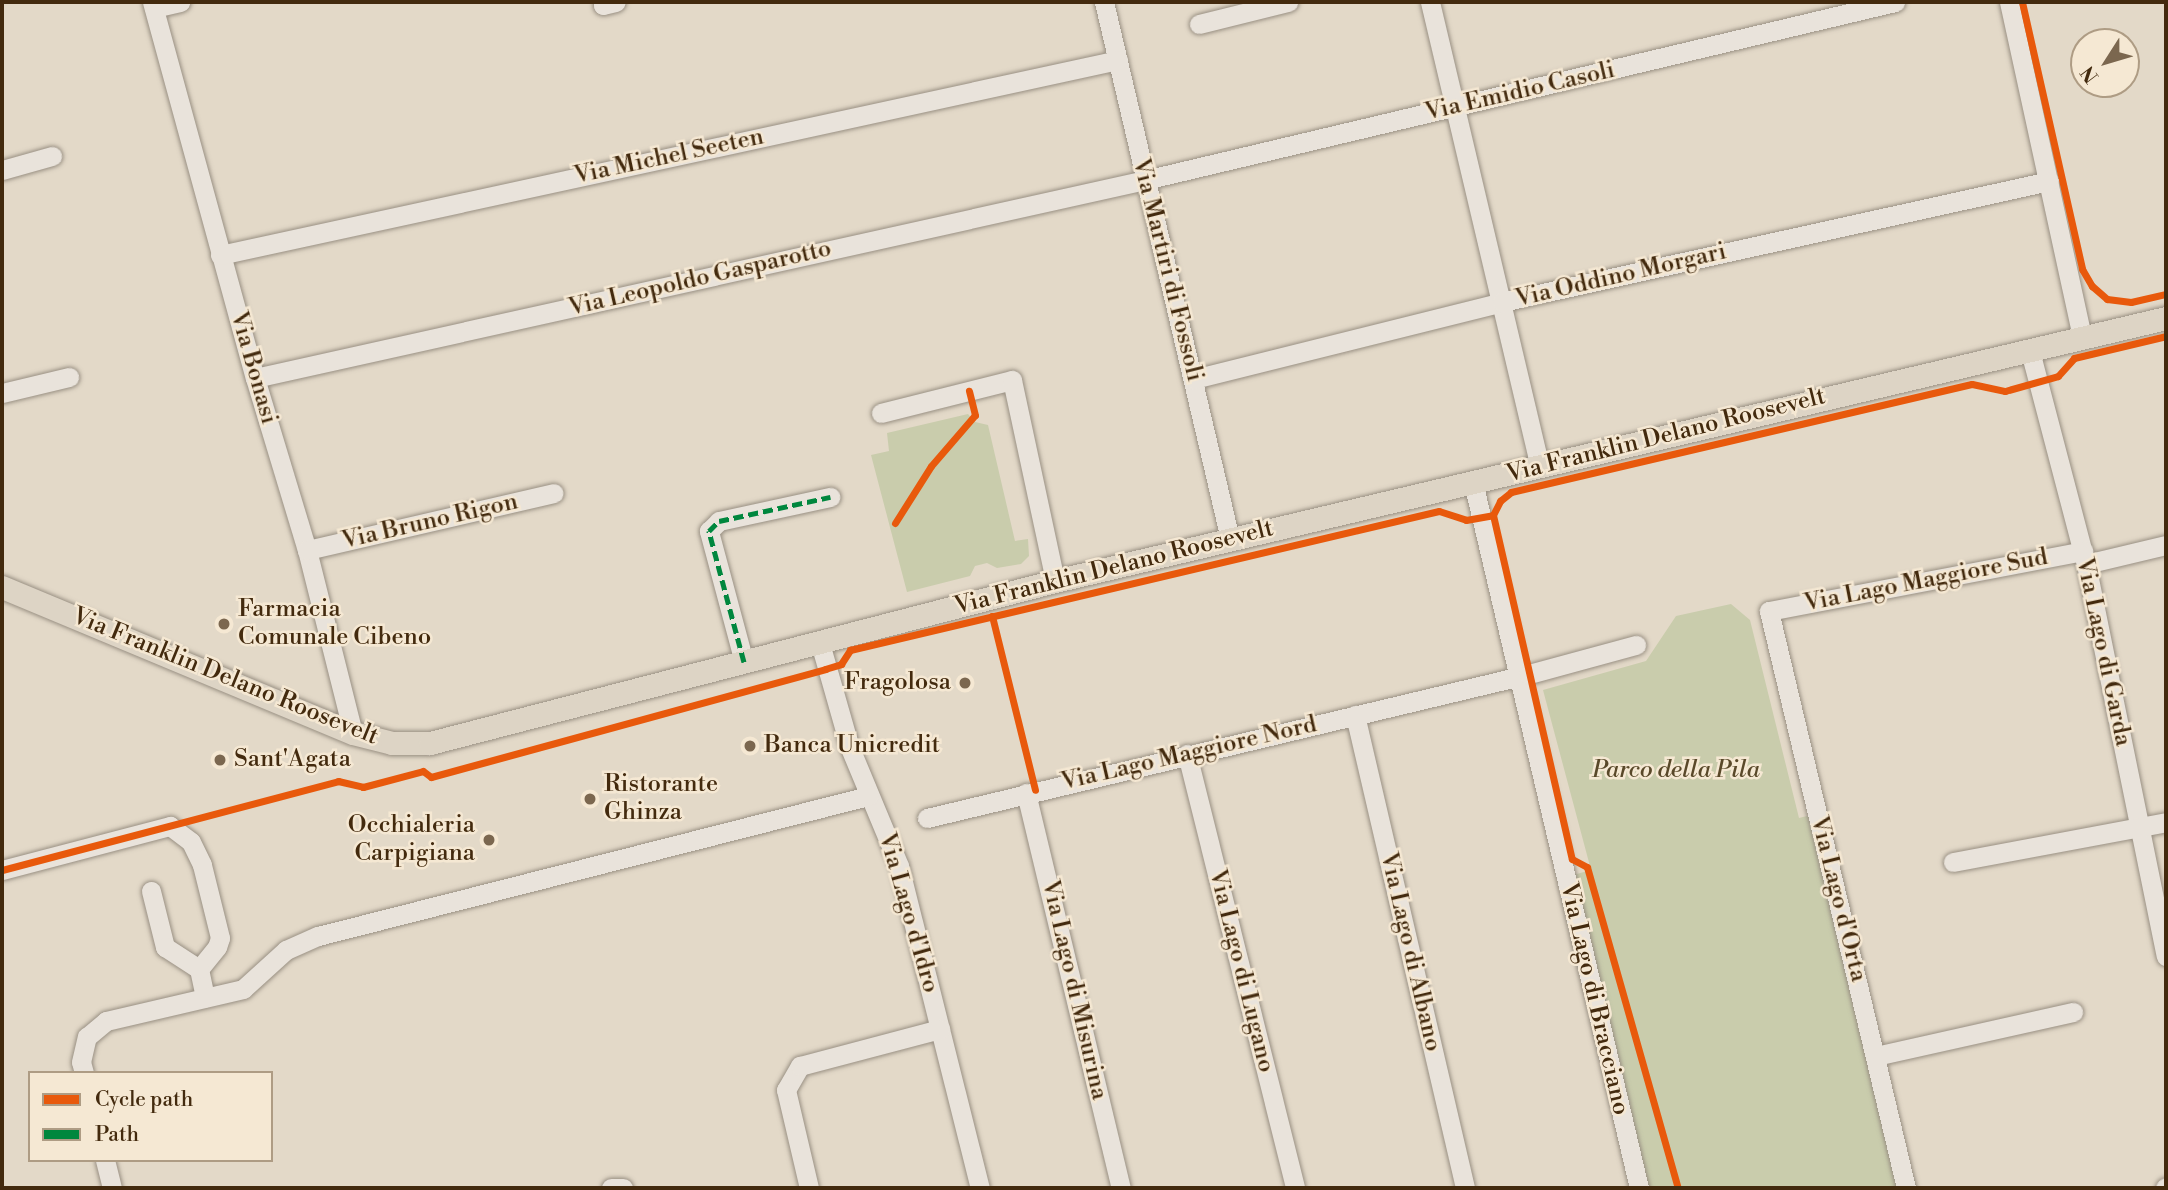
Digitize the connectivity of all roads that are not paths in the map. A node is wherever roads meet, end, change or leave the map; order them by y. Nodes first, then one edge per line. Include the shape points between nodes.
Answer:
1 (180, 2) edge
2 (603, 2) edge
3 (616, 2) edge
4 (1104, 2) edge
5 (1288, 2) edge
6 (1430, 2) edge
7 (1895, 2) edge
8 (2016, 3) edge
9 (153, 5) edge
10 (1199, 24) dead end
11 (1118, 60) junction
12 (1456, 107) junction
13 (52, 156) dead end
14 (2, 170) edge
15 (1145, 180) junction
16 (2049, 181) junction
17 (220, 255) junction
18 (1502, 302) junction
19 (2166, 317) edge
20 (2082, 338) junction
21 (2029, 351) junction
22 (69, 377) dead end
23 (255, 378) junction
24 (1194, 379) junction
25 (2, 393) edge
26 (881, 413) dead end
27 (1540, 466) junction
28 (1473, 482) junction
29 (553, 493) dead end
30 (830, 497) dead end
31 (1230, 539) junction
32 (2166, 545) edge
33 (307, 550) junction
34 (2084, 558) junction
35 (1055, 581) junction
36 (2, 587) edge
37 (1769, 611) joint
38 (820, 643) junction
39 (1636, 645) dead end
40 (744, 663) junction
41 (1517, 677) junction
42 (1354, 715) junction
43 (353, 733) junction
44 (1188, 754) junction
45 (1026, 793) junction
46 (868, 796) junction
47 (927, 818) dead end
48 (2166, 822) edge
49 (2138, 827) junction
50 (1953, 862) dead end
51 (2, 870) edge
52 (151, 891) dead end
53 (2166, 956) edge
54 (199, 969) junction
55 (205, 997) junction
56 (2073, 1012) dead end
57 (940, 1029) junction
58 (1876, 1056) junction
59 (83, 1071) edge
60 (106, 1162) edge
61 (112, 1188) edge
62 (611, 1188) edge
63 (623, 1188) edge
64 (809, 1188) edge
65 (980, 1188) edge
66 (1121, 1188) edge
67 (1294, 1188) edge
68 (1465, 1188) edge
69 (1640, 1188) edge
70 (1906, 1188) edge

1 - 9 street
2 - 3 street
4 - 11 street, Via Martiri di Fossoli
5 - 10 street
6 - 12 street
7 - 12 street, Via Emidio Casoli
8 - 16 street via 2027,95
9 - 17 street, Via Bonasi
11 - 15 street, Via Martiri di Fossoli
11 - 17 street, Via Michel Seeten
12 - 15 street, Via Emidio Casoli
12 - 18 street
13 - 14 street
15 - 23 street, Via Leopoldo Gasparotto
15 - 24 street, Via Martiri di Fossoli
16 - 18 street, Via Oddino Morgari
16 - 20 street
17 - 23 street, Via Bonasi
18 - 24 street, Via Oddino Morgari
18 - 27 street
19 - 20 main road, Via Franklin Delano Roosevelt
20 - 21 main road, Via Franklin Delano Roosevelt
21 - 27 main road, Via Franklin Delano Roosevelt
21 - 34 street, Via Lago di Garda
22 - 25 street
23 - 33 street, Via Bonasi
24 - 31 street, Via Martiri di Fossoli
26 - 35 street via 1012,380
27 - 28 main road, Via Franklin Delano Roosevelt
28 - 31 main road, Via Franklin Delano Roosevelt
28 - 41 street, Via Lago di Bracciano
29 - 33 street, Via Bruno Rigon
30 - 40 street via 719,521 709,531
31 - 35 main road, Via Franklin Delano Roosevelt
32 - 34 street, Via Lago Maggiore Sud
33 - 43 street, Via Bonasi
34 - 37 street, Via Lago Maggiore Sud
34 - 49 street, Via Lago di Garda
35 - 38 main road, Via Franklin Delano Roosevelt
36 - 43 main road, Via Franklin Delano Roosevelt
37 - 58 street, Via Lago d'Orta
38 - 40 main road, Via Franklin Delano Roosevelt
38 - 46 street, Via Lago d'Idro
39 - 41 street
40 - 43 main road, Via Franklin Delano Roosevelt via 430,743 392,743
41 - 42 street, Via Lago Maggiore Nord
41 - 69 street, Via Lago di Bracciano
42 - 44 street, Via Lago Maggiore Nord
42 - 68 street, Via Lago di Albano
44 - 45 street, Via Lago Maggiore Nord
44 - 67 street, Via Lago di Lugano
45 - 47 street, Via Lago Maggiore Nord
45 - 66 street, Via Lago di Misurina
46 - 55 street via 318,936 286,950 243,989
46 - 57 street, Via Lago d'Idro via 899,866
48 - 49 street
49 - 50 street
49 - 53 street, Via Lago di Garda
51 - 54 street via 170,825 191,842 202,865 220,938
52 - 54 street via 165,947
54 - 55 street
55 - 59 street via 106,1021 87,1037
56 - 58 street
57 - 64 street via 800,1066 786,1090
57 - 65 street, Via Lago d'Idro
58 - 70 street, Via Lago d'Orta
60 - 61 street
62 - 63 street

